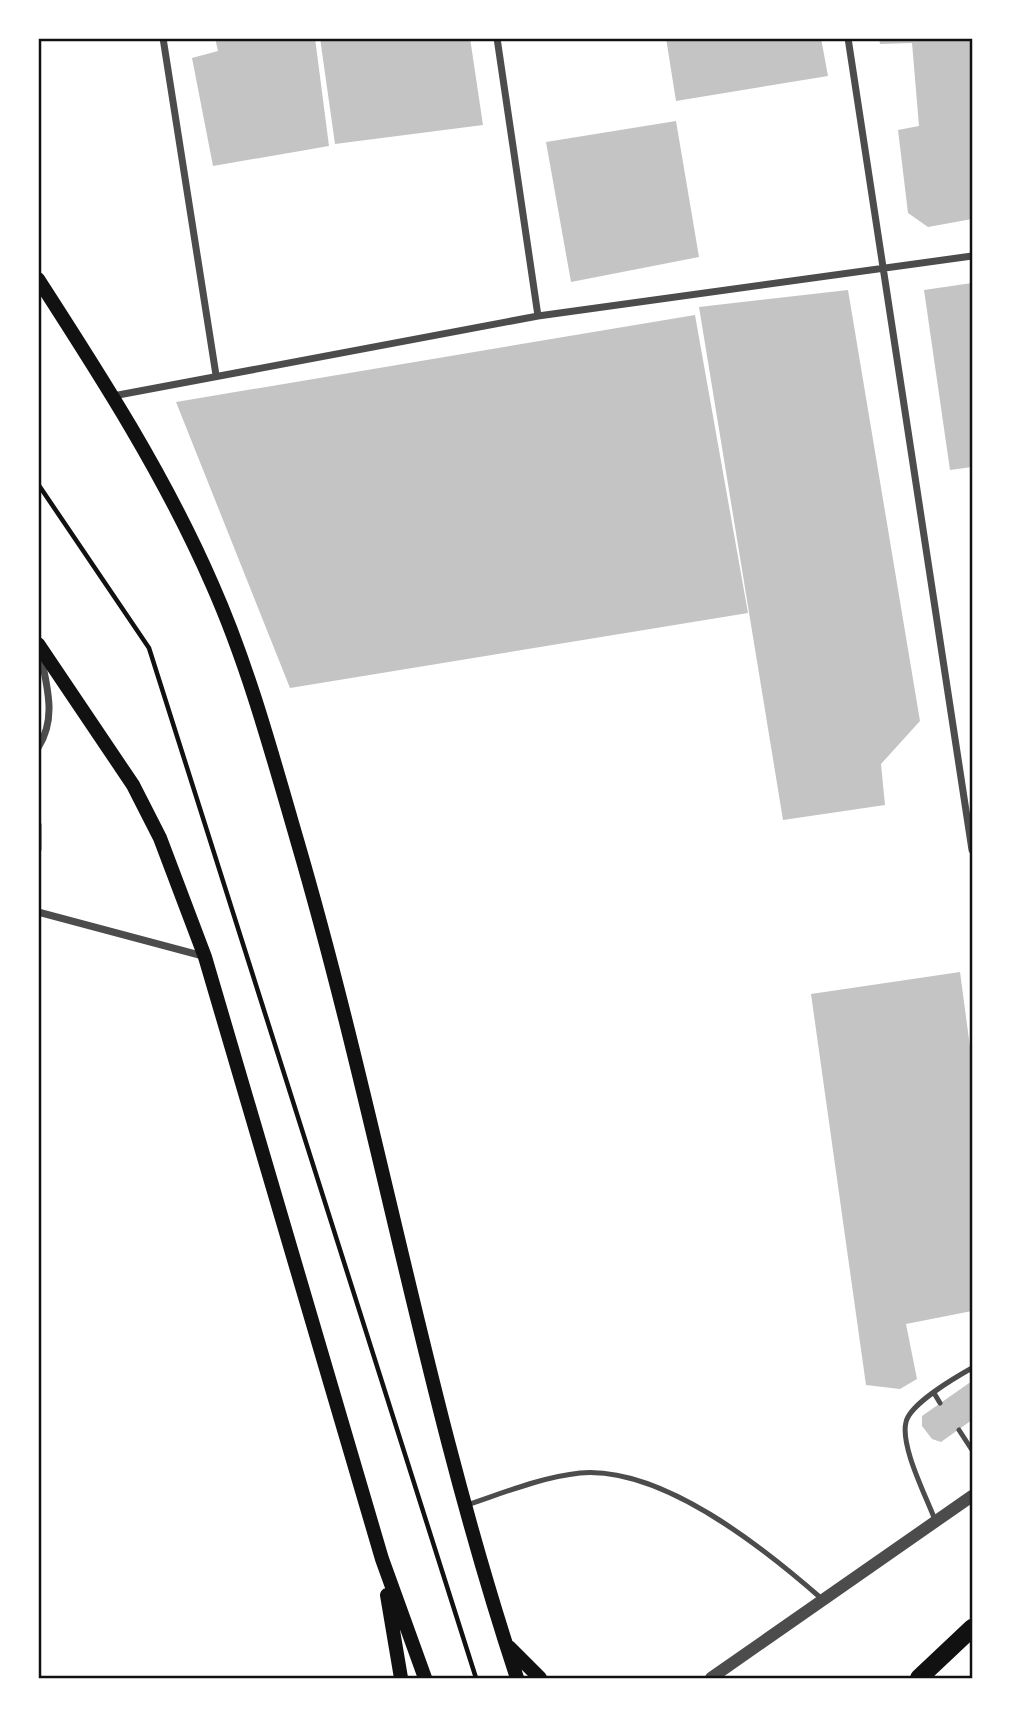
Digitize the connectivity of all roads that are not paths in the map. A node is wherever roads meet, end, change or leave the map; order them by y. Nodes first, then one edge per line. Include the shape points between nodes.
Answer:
1 (163, 38) edge
2 (497, 38) edge
3 (848, 38) edge
4 (972, 256) edge
5 (883, 267) junction
6 (38, 279) edge
7 (538, 316) junction
8 (216, 375) junction
9 (113, 396) junction
10 (39, 645) edge
11 (38, 748) edge
12 (38, 825) edge
13 (38, 849) edge
14 (972, 850) edge
15 (38, 912) edge
16 (205, 957) junction
17 (970, 1370) edge
18 (972, 1379) edge
19 (934, 1393) junction
20 (940, 1404) dead end
21 (958, 1430) dead end
22 (972, 1450) edge
23 (972, 1496) edge
24 (466, 1506) junction
25 (935, 1520) junction
26 (382, 1559) junction
27 (824, 1601) junction
28 (972, 1628) edge
29 (505, 1644) junction
30 (715, 1677) edge
31 (401, 1678) edge
32 (425, 1678) edge
33 (517, 1678) edge
34 (540, 1678) edge
35 (919, 1678) edge

1 - 8 street
2 - 7 street
3 - 5 street
4 - 5 street
5 - 7 street
5 - 14 street
6 - 9 main road
7 - 8 street
8 - 9 street
9 - 24 main road via 164,482 214,586 283,791 319,914
10 - 11 street via 50,705 48,732
10 - 16 main road via 133,785 160,838
12 - 13 street
15 - 16 street
16 - 26 main road
17 - 18 lane
17 - 19 lane
19 - 20 lane
19 - 25 lane via 911,1411 905,1422 906,1440
21 - 22 lane
23 - 25 street
24 - 27 lane via 581,1473 620,1476 676,1496 745,1536
24 - 29 main road
25 - 27 street
26 - 31 main road
26 - 32 main road
27 - 30 street
28 - 35 main road
29 - 33 main road
29 - 34 main road

